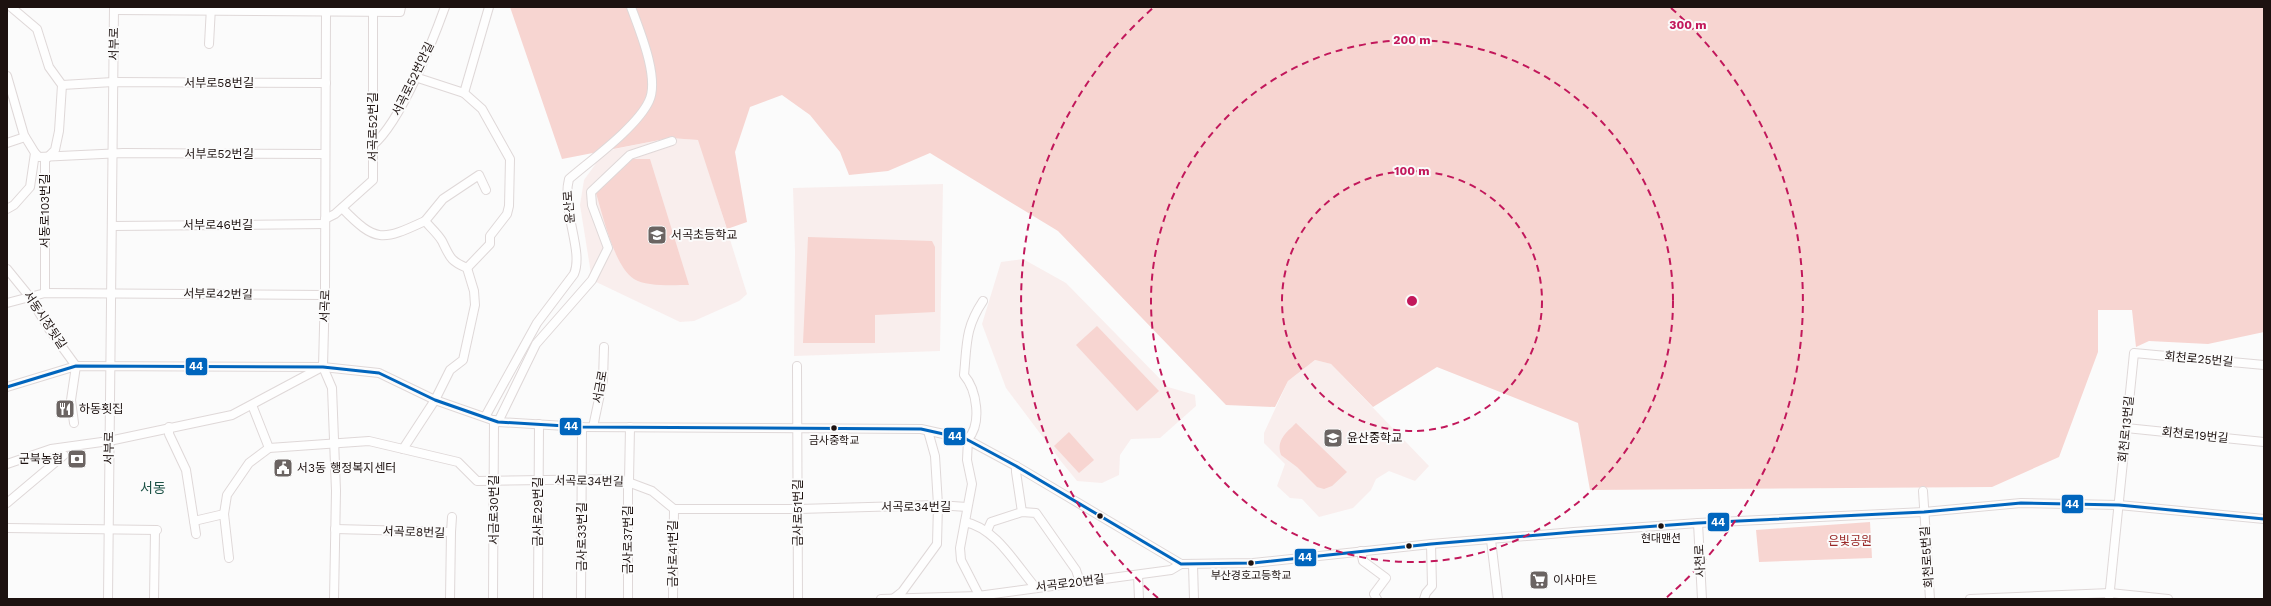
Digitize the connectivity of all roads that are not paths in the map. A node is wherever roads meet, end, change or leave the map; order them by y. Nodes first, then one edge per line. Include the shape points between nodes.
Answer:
1 (11, 7) edge
2 (401, 7) edge
3 (445, 7) edge
4 (489, 7) edge
5 (631, 7) edge
6 (211, 8) edge
7 (114, 9) edge
8 (373, 11) junction
9 (326, 12) junction
10 (208, 44) dead end
11 (7, 76) edge
12 (415, 76) junction
13 (113, 82) junction
14 (326, 83) junction
15 (62, 85) junction
16 (464, 94) junction
17 (25, 137) junction
18 (672, 141) dead end
19 (7, 143) edge
20 (373, 145) junction
21 (34, 153) junction
22 (325, 154) junction
23 (50, 155) junction
24 (112, 155) junction
25 (486, 190) dead end
26 (342, 208) junction
27 (7, 209) edge
28 (425, 221) junction
29 (325, 222) junction
30 (112, 226) junction
31 (467, 268) junction
32 (7, 269) edge
33 (45, 293) junction
34 (111, 294) junction
35 (325, 295) junction
36 (29, 296) junction
37 (983, 301) dead end
38 (7, 303) edge
39 (604, 347) dead end
40 (2134, 353) joint
41 (2264, 365) edge
42 (76, 366) junction
43 (111, 366) junction
44 (797, 366) dead end
45 (323, 367) junction
46 (7, 387) edge
47 (435, 400) junction
48 (252, 405) junction
49 (485, 417) junction
50 (496, 421) junction
51 (74, 423) dead end
52 (539, 424) junction
53 (169, 427) junction
54 (582, 427) junction
55 (593, 427) junction
56 (630, 427) junction
57 (797, 427) junction
58 (2126, 428) junction
59 (928, 431) junction
60 (968, 439) junction
61 (109, 441) junction
62 (2264, 442) edge
63 (333, 443) junction
64 (269, 448) junction
65 (403, 449) junction
66 (64, 455) dead end
67 (7, 464) edge
68 (1016, 466) junction
69 (582, 479) junction
70 (539, 480) junction
71 (494, 481) junction
72 (629, 481) junction
73 (1923, 491) dead end
74 (7, 503) edge
75 (938, 505) junction
76 (2119, 505) junction
77 (967, 507) junction
78 (674, 509) junction
79 (799, 509) junction
80 (1022, 512) junction
81 (1924, 512) junction
82 (224, 514) junction
83 (452, 517) dead end
84 (2264, 519) edge
85 (194, 521) junction
86 (965, 522) junction
87 (1698, 523) junction
88 (7, 528) edge
89 (335, 529) junction
90 (108, 530) junction
91 (987, 531) junction
92 (451, 532) junction
93 (196, 534) dead end
94 (1491, 540) junction
95 (1431, 544) junction
96 (1361, 552) junction
97 (228, 558) dead end
98 (1181, 564) junction
99 (1193, 565) junction
100 (1138, 575) junction
101 (1080, 582) junction
102 (1036, 588) junction
103 (2109, 596) edge
104 (980, 598) edge
105 (108, 599) edge
106 (154, 599) edge
107 (334, 599) edge
108 (450, 599) edge
109 (494, 599) edge
110 (538, 599) edge
111 (581, 599) edge
112 (628, 599) edge
113 (673, 599) edge
114 (798, 599) edge
115 (881, 599) edge
116 (893, 599) edge
117 (1139, 599) edge
118 (1194, 599) edge
119 (1377, 599) edge
120 (1424, 599) edge
121 (1498, 599) edge
122 (1702, 599) edge
123 (1930, 599) edge
124 (1970, 599) edge
125 (2168, 599) edge

1 - 15 street via 37,29 49,67
2 - 8 street via 400,12
3 - 12 street, 서곡로52번안길 via 436,33
4 - 16 street
5 - 49 street, 윤산로 via 650,65 650,100 631,125 569,180 566,189 568,213 578,266 537,323
6 - 7 street
6 - 9 street
6 - 10 street
7 - 13 street, 서부로
8 - 9 street
8 - 20 street, 서곡로52번길
9 - 14 street, 서곡로
11 - 17 street
12 - 16 street
12 - 20 street, 서곡로52번안길 via 392,122
13 - 14 street, 서부로58번길
13 - 15 street
13 - 24 street, 서부로
14 - 22 street, 서곡로
15 - 23 street, 서동로103번길 via 59,131 55,150
16 - 31 street via 482,109 510,159 507,214 490,236 490,244
17 - 19 street
17 - 21 street
18 - 50 street via 630,155 591,192 592,205 608,248 592,280 536,344
20 - 26 street, 서곡로52번길 via 373,180
21 - 23 street via 39,157
21 - 27 street via 30,187
22 - 24 street, 서부로52번길
22 - 29 street, 서곡로
23 - 24 street
23 - 33 street, 서동로103번길 via 45,160
24 - 30 street, 서부로
25 - 28 street via 478,175 443,199
26 - 28 street via 361,228 379,236 398,234
26 - 29 street, 서곡로52번길
28 - 31 street via 442,240 445,251 455,263
29 - 30 street, 서부로46번길
29 - 35 street, 서곡로
30 - 34 street, 서부로
31 - 47 street via 475,305 464,360 450,370
32 - 36 street, 서동시장뒷길
33 - 34 street
33 - 36 street
34 - 35 street, 서부로42번길
34 - 43 street, 서부로
35 - 45 street, 서곡로
36 - 38 street
36 - 42 street, 서동시장뒷길
37 - 60 street via 968,330 964,375 970,382 977,414 973,434
39 - 55 street, 서금로 via 603,380
40 - 41 street, 회천로25번길
40 - 58 street, 회천로13번길
42 - 43 street
42 - 46 street
42 - 51 street via 71,400
43 - 45 street
43 - 61 street, 서부로
44 - 57 street, 금사로51번길
45 - 47 street via 379,373
45 - 48 street
45 - 63 street, 서곡로 via 332,388
47 - 49 street
47 - 65 street
48 - 53 street via 232,415
48 - 64 street
49 - 50 street
50 - 52 street
50 - 71 street, 서금로30번길
52 - 54 street
52 - 70 street, 금사로29번길
53 - 61 street
53 - 85 street via 171,439 186,470
54 - 55 street
54 - 69 street, 금사로33번길
55 - 56 street
56 - 57 street
56 - 72 street, 금사로37번길
57 - 59 street
57 - 79 street, 금사로51번길
58 - 62 street, 회천로19번길
58 - 76 street, 회천로13번길
59 - 60 street
59 - 75 street via 935,456
60 - 68 street
60 - 77 street via 967,460 972,484
61 - 67 street via 51,449
61 - 90 street, 서부로
63 - 64 street, 서곡로34번길
63 - 65 street, 서곡로34번길 via 369,441
63 - 89 street, 서곡로
64 - 82 street via 249,463 236,480 227,495
65 - 71 street, 서곡로34번길 via 458,462 477,481
66 - 74 street
68 - 80 street
68 - 98 street
69 - 70 street, 서곡로34번길
69 - 72 street, 서곡로34번길
69 - 111 street, 금사로33번길
70 - 71 street, 서곡로34번길
70 - 110 street, 금사로29번길
71 - 109 street, 서금로30번길
72 - 78 street, 서곡로34번길 via 652,491
72 - 112 street, 금사로37번길
73 - 81 street, 회천로5번길
75 - 77 street, 서곡로34번길
75 - 79 street, 서곡로34번길
75 - 116 street via 937,544 902,592
76 - 81 street via 2021,503
76 - 84 street
76 - 103 street
77 - 86 street
78 - 79 street, 서곡로34번길
78 - 113 street, 금사로41번길
79 - 114 street, 금사로51번길
80 - 91 street via 991,522
80 - 101 street via 1036,513 1076,570
81 - 87 street
81 - 123 street, 회천로5번길
82 - 85 street
82 - 97 street
83 - 92 street
85 - 93 street
86 - 91 street
86 - 104 street via 960,548 961,560
87 - 94 street
87 - 122 street, 사천로
88 - 90 street
89 - 92 street, 서곡로8번길
89 - 107 street, 서곡로
90 - 105 street, 서부로
90 - 106 street via 156,530
91 - 102 street
92 - 108 street, 서곡로8번길
94 - 95 street
94 - 121 street
95 - 96 street
95 - 120 street via 1432,586
96 - 99 street via 1253,563
96 - 119 street via 1363,561 1386,578 1374,594
98 - 99 street
98 - 100 street, 서곡로20번길 via 1171,570
99 - 118 street
100 - 101 street, 서곡로20번길
100 - 117 street
101 - 102 street, 서곡로20번길
102 - 104 street, 서곡로20번길
103 - 124 street
103 - 125 street
104 - 116 street, 서곡로20번길
115 - 116 street, 서곡로20번길

